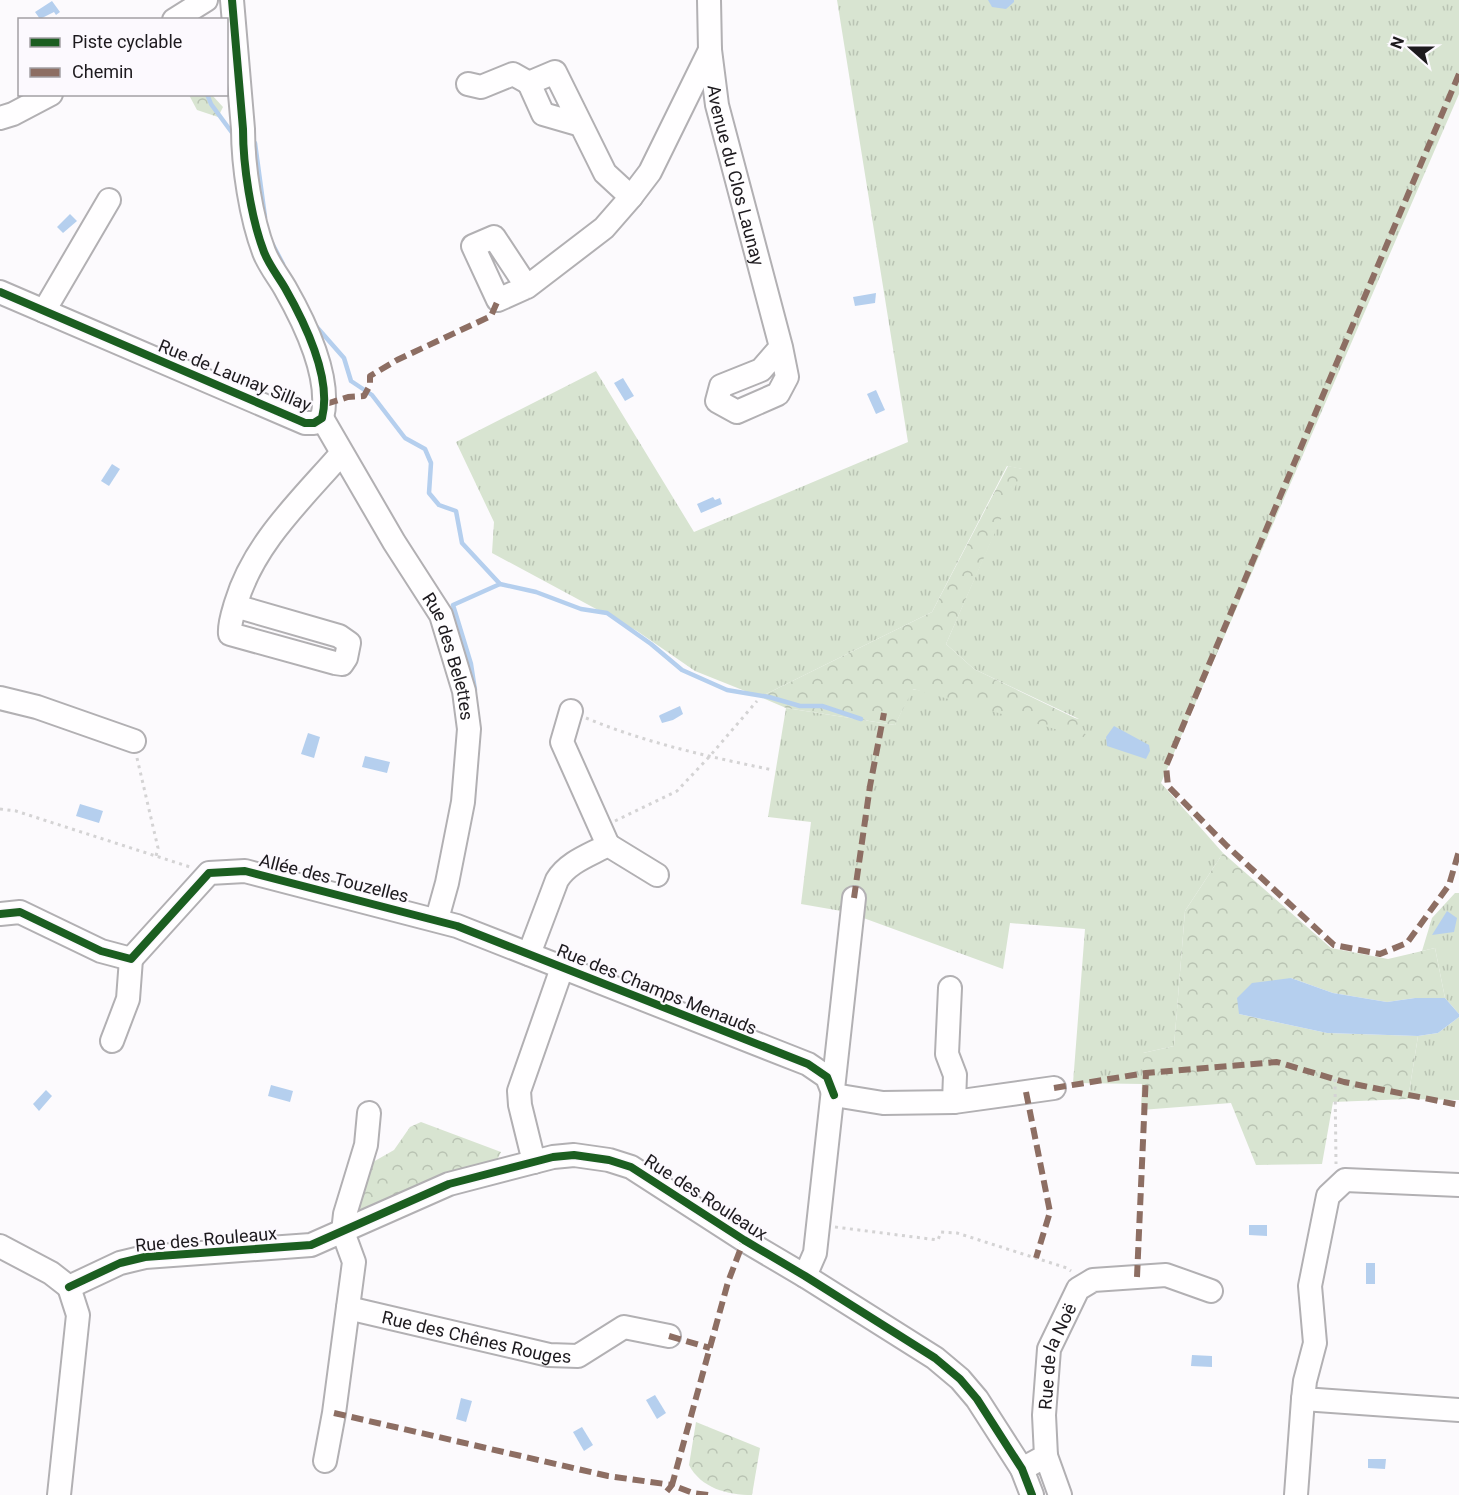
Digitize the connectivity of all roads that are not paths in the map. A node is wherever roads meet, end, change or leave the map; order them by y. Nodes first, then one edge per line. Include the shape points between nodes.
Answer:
1 (206, 0) edge
2 (232, 0) edge
3 (709, 0) edge
4 (173, 12) edge
5 (710, 50) junction
6 (468, 84) dead end
7 (47, 96) edge
8 (686, 101) junction
9 (717, 105) junction
10 (0, 118) edge
11 (631, 197) junction
12 (109, 200) dead end
13 (527, 287) dead end
14 (0, 292) edge
15 (44, 311) junction
16 (782, 347) dead end
17 (322, 418) junction
18 (341, 454) junction
19 (235, 606) junction
20 (0, 698) edge
21 (571, 711) road end
22 (134, 741) road end
23 (604, 836) junction
24 (657, 875) dead end
25 (854, 898) dead end
26 (0, 914) edge
27 (447, 922) junction
28 (529, 954) junction
29 (131, 959) junction
30 (562, 968) junction
31 (950, 988) dead end
32 (112, 1041) dead end
33 (1054, 1088) dead end
34 (834, 1095) junction
35 (954, 1102) junction
36 (369, 1113) dead end
37 (534, 1162) junction
38 (1459, 1185) edge
39 (343, 1232) junction
40 (0, 1246) edge
41 (805, 1276) junction
42 (69, 1287) junction
43 (1211, 1291) dead end
44 (348, 1308) junction
45 (669, 1336) dead end
46 (1303, 1400) junction
47 (1459, 1410) edge
48 (1046, 1456) junction
49 (325, 1461) dead end
50 (1022, 1469) junction
51 (59, 1495) edge
52 (1032, 1495) edge
53 (1060, 1495) edge
54 (1296, 1495) edge

1 - 4 street
2 - 17 street, Rue de Launay Sillay via 243,148 254,213 264,254 298,314 320,367 326,393
3 - 5 street, Avenue du Clos Launay
5 - 8 street
5 - 9 street, Avenue du Clos Launay
6 - 11 street via 481,87 513,74 529,83 555,72 605,173
7 - 10 street
8 - 9 street
8 - 11 street via 650,172
9 - 16 street, Avenue du Clos Launay
11 - 13 street via 604,228
12 - 15 street
14 - 15 street, Rue de Launay Sillay
15 - 17 street, Rue de Launay Sillay via 304,423
17 - 18 street, Rue des Belettes
18 - 19 street via 279,523 249,569
18 - 27 street, Rue des Belettes via 441,615 464,691 469,729 462,802 447,883
19 - 19 street via 230,634 335,663 342,664 346,658 349,643 339,636
20 - 22 street
21 - 23 street via 562,742
23 - 24 street
23 - 28 street via 562,872
25 - 34 street
26 - 29 street via 20,912 101,951
27 - 28 street, Rue des Champs Menauds
27 - 29 street, Allée des Touzelles via 244,871 209,873
28 - 30 street, Rue des Champs Menauds
29 - 32 street via 128,999
30 - 34 street, Rue des Champs Menauds via 808,1064 827,1077
30 - 37 street via 519,1091
31 - 35 street via 947,1053 955,1075
33 - 35 street
34 - 35 street via 883,1103
34 - 41 street via 815,1253
36 - 39 street via 366,1146
37 - 39 street, Rue des Rouleaux via 449,1184
37 - 41 street, Rue des Rouleaux via 574,1155 631,1167
38 - 46 street via 1345,1180 1328,1196 1310,1286 1315,1343
39 - 42 street, Rue des Rouleaux via 311,1245 145,1257 120,1263
39 - 44 street via 354,1262
40 - 42 street
41 - 50 street, Rue des Rouleaux via 935,1358 960,1379
42 - 51 street via 78,1315
43 - 48 street, Rue de la Noë via 1166,1275 1093,1280 1078,1289 1049,1349 1044,1415
44 - 45 street, Rue des Chênes Rouges via 549,1355 578,1356 624,1327
44 - 49 street
46 - 47 street
46 - 54 street
48 - 50 street
48 - 53 street, Rue de la Noë
50 - 52 street, Rue des Rouleaux

